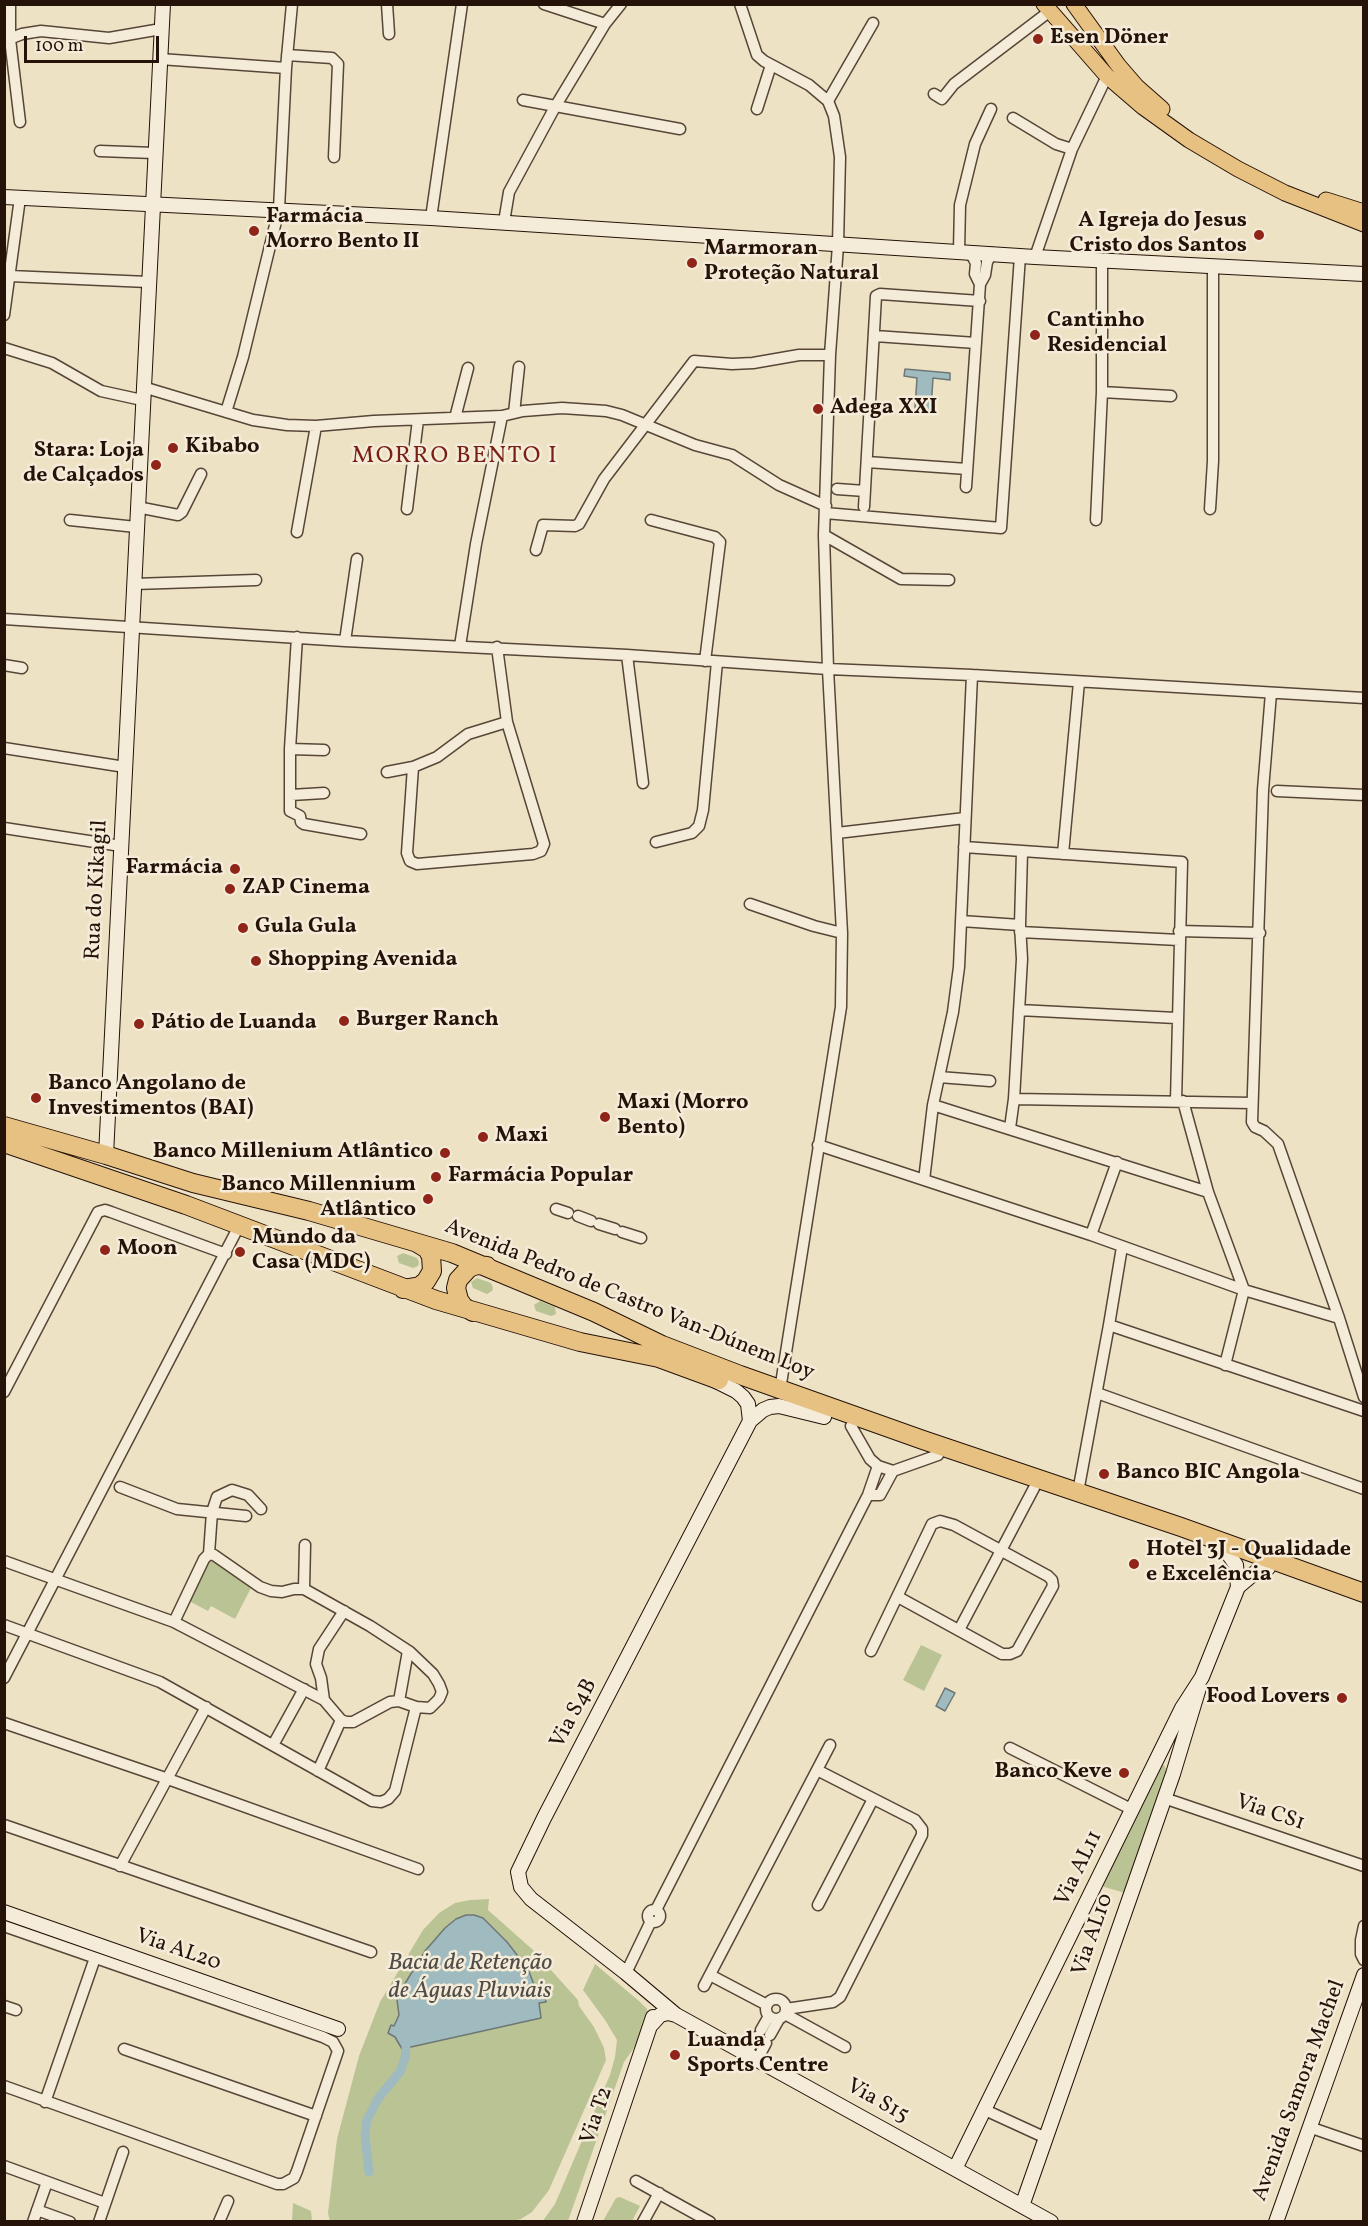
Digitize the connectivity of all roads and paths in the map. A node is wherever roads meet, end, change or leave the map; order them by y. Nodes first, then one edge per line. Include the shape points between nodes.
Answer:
1 (9, 4) edge
2 (163, 4) edge
3 (292, 4) edge
4 (387, 4) edge
5 (462, 4) edge
6 (544, 4) edge
7 (621, 4) edge
8 (740, 4) edge
9 (1074, 4) edge
10 (1047, 8) edge
11 (873, 23) dead end
12 (605, 24) junction
13 (161, 30) junction
14 (389, 34) dead end
15 (7, 40) edge
16 (287, 55) junction
17 (160, 59) junction
18 (771, 65) junction
19 (286, 68) junction
20 (1107, 76) junction
21 (934, 94) dead end
22 (523, 100) dead end
23 (828, 101) junction
24 (555, 107) junction
25 (757, 109) dead end
26 (991, 109) dead end
27 (1013, 118) dead end
28 (20, 122) dead end
29 (680, 129) dead end
30 (1072, 149) junction
31 (100, 151) dead end
32 (154, 153) junction
33 (334, 157) dead end
34 (4, 196) edge
35 (20, 198) junction
36 (151, 205) junction
37 (279, 209) junction
38 (1364, 212) edge
39 (431, 218) junction
40 (504, 222) junction
41 (1364, 224) edge
42 (838, 245) junction
43 (965, 252) junction
44 (992, 253) junction
45 (1020, 256) junction
46 (1035, 257) junction
47 (1102, 260) junction
48 (1213, 266) junction
49 (9, 271) edge
50 (1364, 274) edge
51 (980, 278) junction
52 (148, 282) junction
53 (980, 301) junction
54 (4, 315) edge
55 (875, 336) junction
56 (976, 343) junction
57 (4, 348) edge
58 (830, 355) junction
59 (519, 367) dead end
60 (468, 368) dead end
61 (1101, 392) junction
62 (142, 393) junction
63 (1172, 396) dead end
64 (226, 412) junction
65 (513, 413) junction
66 (502, 416) junction
67 (454, 418) junction
68 (418, 420) junction
69 (647, 425) junction
70 (316, 426) junction
71 (867, 462) junction
72 (967, 469) junction
73 (201, 474) dead end
74 (966, 487) dead end
75 (837, 489) dead end
76 (866, 491) junction
77 (137, 507) junction
78 (864, 507) dead end
79 (407, 509) dead end
80 (826, 509) junction
81 (1210, 509) dead end
82 (70, 520) dead end
83 (651, 520) dead end
84 (1096, 520) dead end
85 (136, 527) junction
86 (297, 532) dead end
87 (824, 535) junction
88 (536, 550) dead end
89 (357, 559) dead end
90 (256, 580) dead end
91 (949, 580) dead end
92 (134, 584) junction
93 (4, 619) edge
94 (132, 626) junction
95 (297, 637) junction
96 (345, 641) junction
97 (460, 646) junction
98 (497, 647) junction
99 (627, 654) junction
100 (705, 661) junction
101 (717, 662) junction
102 (4, 664) edge
103 (22, 668) dead end
104 (828, 669) junction
105 (972, 675) junction
106 (1079, 682) junction
107 (1271, 693) junction
108 (1364, 698) edge
109 (507, 722) junction
110 (4, 748) edge
111 (290, 749) junction
112 (324, 750) dead end
113 (125, 767) junction
114 (413, 767) junction
115 (387, 772) dead end
116 (643, 783) dead end
117 (1277, 791) dead end
118 (324, 793) dead end
119 (291, 795) junction
120 (1364, 795) edge
121 (965, 818) junction
122 (4, 828) edge
123 (837, 832) junction
124 (361, 834) dead end
125 (656, 842) dead end
126 (121, 846) junction
127 (964, 847) junction
128 (1022, 852) junction
129 (1063, 854) junction
130 (750, 904) dead end
131 (961, 921) junction
132 (1020, 929) junction
133 (842, 933) junction
134 (1260, 933) junction
135 (1179, 935) junction
136 (1019, 1010) junction
137 (1176, 1018) junction
138 (939, 1077) junction
139 (990, 1081) dead end
140 (1014, 1099) junction
141 (1179, 1101) junction
142 (1252, 1104) junction
143 (933, 1105) junction
144 (4, 1126) edge
145 (1010, 1128) junction
146 (4, 1143) edge
147 (818, 1145) junction
148 (106, 1155) junction
149 (1117, 1162) junction
150 (924, 1180) junction
151 (1208, 1192) junction
152 (556, 1209) dead end
153 (240, 1227) junction
154 (1091, 1236) junction
155 (641, 1238) dead end
156 (417, 1242) junction
157 (1122, 1247) junction
158 (226, 1254) junction
159 (489, 1266) junction
160 (402, 1288) junction
161 (1244, 1290) junction
162 (474, 1312) junction
163 (1339, 1318) junction
164 (1109, 1325) junction
165 (1225, 1365) junction
166 (704, 1374) junction
167 (780, 1390) junction
168 (4, 1392) edge
169 (1097, 1393) junction
170 (1364, 1397) edge
171 (1364, 1411) edge
172 (824, 1417) junction
173 (750, 1421) junction
174 (852, 1426) junction
175 (938, 1455) junction
176 (878, 1466) junction
177 (893, 1471) junction
178 (120, 1487) dead end
179 (1034, 1488) junction
180 (1364, 1489) edge
181 (1078, 1492) junction
182 (868, 1495) junction
183 (261, 1509) dead end
184 (212, 1512) junction
185 (246, 1516) dead end
186 (304, 1545) dead end
187 (1002, 1550) junction
188 (208, 1554) junction
189 (1229, 1555) junction
190 (4, 1561) edge
191 (1268, 1568) junction
192 (55, 1579) junction
193 (1238, 1587) junction
194 (304, 1589) junction
195 (1364, 1593) edge
196 (898, 1597) junction
197 (1364, 1603) edge
198 (344, 1611) junction
199 (174, 1622) junction
200 (4, 1625) edge
201 (959, 1630) junction
202 (27, 1633) junction
203 (408, 1651) junction
204 (871, 1651) dead end
205 (1202, 1677) junction
206 (4, 1678) edge
207 (304, 1689) junction
208 (324, 1700) junction
209 (399, 1701) junction
210 (206, 1707) junction
211 (416, 1707) junction
212 (341, 1720) junction
213 (4, 1723) edge
214 (273, 1745) junction
215 (831, 1745) dead end
216 (1010, 1748) dead end
217 (1154, 1764) junction
218 (818, 1770) junction
219 (318, 1771) junction
220 (1173, 1774) junction
221 (168, 1779) junction
222 (873, 1798) junction
223 (1164, 1798) junction
224 (1132, 1810) junction
225 (4, 1825) edge
226 (120, 1866) junction
227 (1364, 1866) edge
228 (418, 1869) dead end
229 (818, 1905) dead end
230 (4, 1912) edge
231 (4, 1926) edge
232 (1364, 1926) edge
233 (371, 1952) dead end
234 (95, 1958) junction
235 (1364, 1960) edge
236 (626, 1973) junction
237 (711, 1975) junction
238 (1364, 1975) edge
239 (704, 1986) dead end
240 (644, 1988) junction
241 (4, 2006) edge
242 (16, 2010) dead end
243 (777, 2013) junction
244 (676, 2015) junction
245 (652, 2024) junction
246 (338, 2029) dead end
247 (845, 2047) dead end
248 (124, 2049) dead end
249 (751, 2057) junction
250 (4, 2086) edge
251 (45, 2102) junction
252 (985, 2110) junction
253 (316, 2116) junction
254 (1309, 2127) junction
255 (1046, 2138) junction
256 (1364, 2146) edge
257 (123, 2152) dead end
258 (4, 2166) edge
259 (955, 2169) junction
260 (636, 2181) dead end
261 (47, 2182) junction
262 (659, 2193) junction
263 (228, 2201) dead end
264 (105, 2203) junction
265 (1022, 2206) junction
266 (37, 2210) junction
267 (1276, 2220) edge
268 (33, 2222) edge
269 (70, 2222) edge
270 (99, 2222) edge
271 (219, 2222) edge
272 (585, 2222) edge
273 (643, 2222) edge
274 (710, 2222) edge
275 (1051, 2222) edge

1 - 15 street
2 - 13 street, Rua do Kikagil
3 - 16 street
4 - 14 street
5 - 39 street
6 - 12 street
7 - 12 street
8 - 18 street via 758,55
9 - 38 main road via 1137,87 1175,120 1287,183
10 - 20 main road
10 - 21 street via 942,99
11 - 23 street
12 - 24 street
13 - 15 street via 109,38 30,32
13 - 17 street, Rua do Kikagil
15 - 28 street
16 - 19 street
16 - 33 street via 332,58 338,64
17 - 19 street
17 - 32 street, Rua do Kikagil
18 - 23 street
18 - 25 street
19 - 37 street
20 - 30 street
20 - 41 main road via 1143,107 1238,170
22 - 24 street
23 - 42 street via 836,124 840,157
24 - 29 street
24 - 40 street via 509,192
26 - 43 street via 975,144 960,205
27 - 30 street via 1056,144
30 - 46 street
31 - 32 street
32 - 36 street, Rua do Kikagil
34 - 35 street
35 - 36 street
35 - 49 street
36 - 37 street
36 - 52 street, Rua do Kikagil
37 - 39 street
37 - 64 street
39 - 40 street
40 - 42 street
42 - 43 street
42 - 58 street
43 - 44 street
43 - 51 street via 976,263
44 - 45 street
44 - 51 street
45 - 46 street
45 - 80 street via 1001,528
46 - 47 street
47 - 48 street
47 - 61 street
48 - 50 street
48 - 81 street
49 - 52 street
49 - 54 street
51 - 53 street
52 - 62 street, Rua do Kikagil
53 - 55 street via 877,295
53 - 56 street
55 - 56 street
55 - 71 street
56 - 72 street
57 - 62 street via 52,363 101,391
58 - 69 street via 799,355 742,364 694,361
58 - 80 street
59 - 65 street
60 - 67 street
61 - 63 street
61 - 84 street
62 - 64 street
62 - 77 street, Rua do Kikagil
64 - 70 street via 253,420
65 - 66 street
65 - 69 street via 562,408 598,410
66 - 67 street
66 - 97 street
67 - 68 street
68 - 70 street
68 - 79 street
69 - 80 street via 732,455 778,485
69 - 88 street via 604,479 579,524 543,525
70 - 86 street
71 - 72 street
71 - 76 street
72 - 74 street
73 - 77 street via 178,515
75 - 76 street
76 - 78 street
77 - 85 street, Rua do Kikagil
80 - 87 street
82 - 85 street
83 - 100 street via 715,537 720,542
85 - 92 street, Rua do Kikagil
87 - 91 street via 902,579
87 - 104 street
89 - 96 street
90 - 92 street
92 - 94 street, Rua do Kikagil
93 - 94 street
94 - 95 street
94 - 113 street, Rua do Kikagil
95 - 96 street
95 - 111 street
96 - 97 street
97 - 98 street
98 - 99 street
98 - 109 street
99 - 100 street
99 - 116 street
100 - 101 street
101 - 104 street
101 - 125 street via 699,826 692,834
102 - 103 street
104 - 105 street
104 - 123 street
105 - 106 street
105 - 121 street
106 - 107 street
106 - 129 street
107 - 108 street
107 - 134 street via 1263,790
109 - 114 street via 468,734 437,757
109 - 114 street via 544,844 538,854 417,864 410,861 407,853
110 - 113 street
111 - 112 street
111 - 119 street
113 - 126 street, Rua do Kikagil
114 - 115 street
117 - 120 street
118 - 119 street
119 - 124 street via 290,812 300,816 304,824
121 - 123 street
121 - 127 street
122 - 126 street
123 - 133 street
126 - 148 street, Rua do Kikagil
127 - 128 street
127 - 131 street
128 - 129 street
128 - 132 street
129 - 135 street via 1181,860
130 - 133 street
131 - 132 street
131 - 138 street via 953,1012
132 - 135 street
132 - 136 street
133 - 147 street via 842,1007
134 - 135 street
134 - 142 street
135 - 137 street
136 - 137 street
136 - 140 street
137 - 141 street
138 - 139 street
138 - 143 street
140 - 141 street
140 - 145 street
141 - 142 street
141 - 151 street
142 - 163 street via 1255,1127 1278,1144
143 - 145 street
143 - 150 street
144 - 148 highway, Avenida Pedro de Castro Van-Dúnem Loy
145 - 149 street
146 - 153 highway, Avenida Pedro de Castro Van-Dúnem Loy
147 - 150 street
147 - 167 street
148 - 156 highway, Avenida Pedro de Castro Van-Dúnem Loy via 193,1183
149 - 151 street
149 - 154 street
150 - 154 street
151 - 161 street
152 - 155 street
153 - 158 street
153 - 160 highway, Avenida Pedro de Castro Van-Dúnem Loy
154 - 157 street
156 - 159 highway, Avenida Pedro de Castro Van-Dúnem Loy
156 - 160 highway via 429,1252 432,1271 420,1286
157 - 161 street
157 - 164 street
158 - 168 street via 105,1210 98,1212
158 - 192 street
159 - 162 highway via 469,1268 458,1280 459,1300
159 - 167 highway, Avenida Pedro de Castro Van-Dúnem Loy via 662,1345
160 - 162 highway, Avenida Pedro de Castro Van-Dúnem Loy
161 - 163 street
161 - 165 street
162 - 166 highway, Avenida Pedro de Castro Van-Dúnem Loy via 603,1348 658,1358
163 - 170 street
164 - 165 street
164 - 169 street
165 - 171 street
166 - 172 highway, Avenida Pedro de Castro Van-Dúnem Loy
166 - 173 street via 743,1397
167 - 181 highway, Avenida Pedro de Castro Van-Dúnem Loy
169 - 180 street
169 - 181 street
172 - 173 street via 779,1406 763,1410
172 - 174 highway, Avenida Pedro de Castro Van-Dúnem Loy
173 - 236 street, Via S4B via 518,1872 520,1887 531,1899
174 - 175 highway, Avenida Pedro de Castro Van-Dúnem Loy
174 - 176 street
175 - 177 street
175 - 179 highway, Avenida Pedro de Castro Van-Dúnem Loy
176 - 177 street
176 - 182 street
177 - 182 street via 880,1496
178 - 184 street via 177,1509
179 - 187 street
179 - 189 highway, Avenida Pedro de Castro Van-Dúnem Loy
181 - 195 highway, Avenida Pedro de Castro Van-Dúnem Loy
182 - 236 street via 656,1910 659,1918 651,1921
183 - 184 street via 248,1495 232,1490 217,1497
184 - 185 street
184 - 188 street
186 - 194 street
187 - 196 street via 946,1521 932,1524
187 - 201 street
187 - 201 street via 1048,1576 1053,1586 1050,1592 1017,1651 1010,1654 1002,1654
188 - 194 street via 271,1592
188 - 199 street
189 - 191 highway, Avenida Pedro de Castro Van-Dúnem Loy
189 - 193 street via 1236,1565
190 - 192 street
191 - 193 street via 1257,1571
191 - 197 highway, Avenida Pedro de Castro Van-Dúnem Loy
192 - 199 street
192 - 202 street
193 - 205 street, Via AL11
194 - 198 street
196 - 201 street
196 - 204 street
198 - 203 street
198 - 208 street via 319,1649 316,1664
199 - 207 street
200 - 202 street
202 - 206 street
202 - 210 street via 160,1682
203 - 209 street
203 - 211 street via 433,1674 442,1692 430,1708
205 - 217 street, Via AL11
205 - 220 street, Via AL10
207 - 208 street
207 - 214 street
208 - 212 street
209 - 211 street
209 - 212 street via 353,1722
210 - 214 street
210 - 221 street
211 - 219 street via 395,1791 388,1798 372,1801
212 - 219 street
213 - 221 street
214 - 219 street
215 - 218 street
216 - 224 street
217 - 220 street via 1166,1761
217 - 224 street, Via AL11
218 - 222 street
218 - 237 street
220 - 223 street, Via AL10
221 - 226 street
221 - 228 street
222 - 229 street
222 - 243 street via 918,1822 922,1839 840,1997 833,2002
223 - 227 street, Via CS1
223 - 255 street, Via AL10
224 - 252 street, Via AL11
225 - 226 street
226 - 233 street
230 - 246 street, Via AL20
231 - 234 street
232 - 235 street
234 - 251 street
234 - 253 street via 333,2042 338,2055
236 - 240 street, Via S4B
237 - 239 street
237 - 243 street
238 - 254 street, Avenida Samora Machel
240 - 244 street, Via S4B
240 - 245 street via 653,2005
241 - 242 street
243 - 247 street
243 - 249 street
244 - 245 street via 660,2015
244 - 249 street, Via S15
245 - 272 street, Via T2
248 - 253 street
249 - 259 street, Via S15
250 - 251 street
251 - 253 street via 277,2184 294,2178
252 - 255 street
252 - 259 street, Via AL11
254 - 256 street
254 - 267 street, Avenida Samora Machel
255 - 265 street, Via AL10
257 - 264 street
258 - 261 street
259 - 265 street, Via S15
260 - 262 street
261 - 264 street
261 - 266 street
262 - 273 street
262 - 274 street
263 - 271 street
264 - 270 street
265 - 275 street, Via S15
266 - 268 street
266 - 269 street

